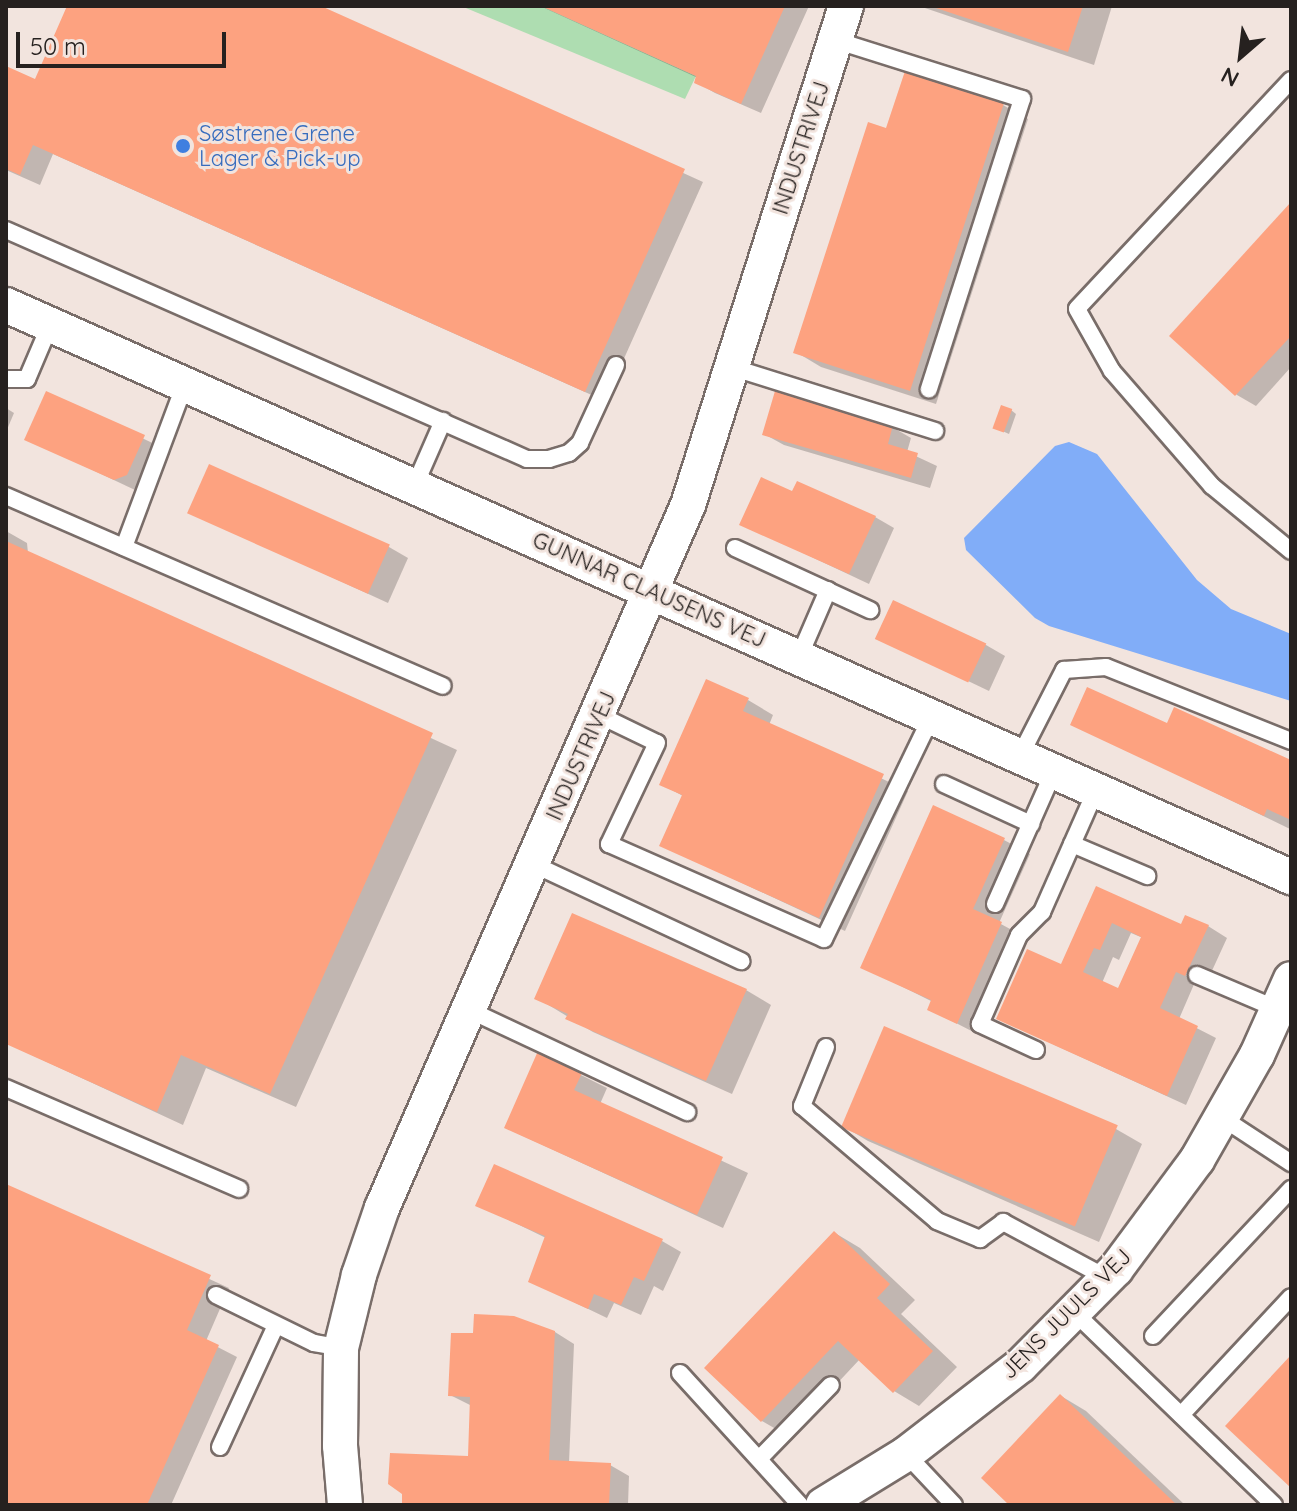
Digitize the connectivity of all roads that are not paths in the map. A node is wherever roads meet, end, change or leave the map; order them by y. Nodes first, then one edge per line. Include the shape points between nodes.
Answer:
1 (846, 6) edge
2 (835, 40) junction
3 (1291, 80) edge
4 (6, 230) edge
5 (6, 305) edge
6 (50, 325) junction
7 (616, 365) dead end
8 (731, 367) junction
9 (6, 379) edge
10 (185, 384) junction
11 (929, 389) dead end
12 (443, 421) junction
13 (935, 431) dead end
14 (415, 485) junction
15 (6, 496) edge
16 (124, 547) junction
17 (735, 548) dead end
18 (1291, 551) edge
19 (828, 590) junction
20 (653, 592) junction
21 (870, 610) dead end
22 (799, 657) junction
23 (442, 686) dead end
24 (599, 715) junction
25 (932, 716) junction
26 (1291, 741) edge
27 (1020, 756) junction
28 (1054, 771) junction
29 (944, 784) dead end
30 (1096, 790) junction
31 (1031, 824) junction
32 (1072, 844) junction
33 (533, 864) junction
34 (1147, 876) dead end
35 (1291, 877) edge
36 (995, 904) dead end
37 (741, 961) dead end
38 (1197, 975) dead end
39 (1284, 994) edge
40 (469, 1010) junction
41 (826, 1047) dead end
42 (1036, 1050) dead end
43 (6, 1088) edge
44 (687, 1112) dead end
45 (1221, 1117) junction
46 (1291, 1163) edge
47 (239, 1189) dead end
48 (1291, 1189) edge
49 (1107, 1278) junction
50 (216, 1295) dead end
51 (1291, 1297) edge
52 (1074, 1312) junction
53 (276, 1325) junction
54 (1153, 1336) dead end
55 (341, 1348) junction
56 (680, 1373) dead end
57 (831, 1385) dead end
58 (1181, 1415) junction
59 (220, 1447) dead end
60 (906, 1454) junction
61 (759, 1459) junction
62 (345, 1505) edge
63 (800, 1505) edge
64 (823, 1505) edge
65 (954, 1505) edge
66 (1274, 1505) edge

1 - 2 street, INDUSTRIVEJ
2 - 8 street, INDUSTRIVEJ
2 - 11 lane via 1022,99
3 - 18 lane via 1077,309 1112,371 1202,475
4 - 12 lane
5 - 6 street, GUNNAR CLAUSENS VEJ
6 - 9 lane via 27,379
6 - 10 street, GUNNAR CLAUSENS VEJ
7 - 12 lane via 580,443 559,456 527,459
8 - 13 lane
8 - 20 street, INDUSTRIVEJ via 688,505
10 - 14 street, GUNNAR CLAUSENS VEJ
10 - 16 lane
12 - 14 lane
14 - 20 street, GUNNAR CLAUSENS VEJ
15 - 16 lane
16 - 23 lane
17 - 19 lane
19 - 21 lane
19 - 22 lane
20 - 22 street, GUNNAR CLAUSENS VEJ
20 - 24 street, INDUSTRIVEJ
22 - 25 street, GUNNAR CLAUSENS VEJ
24 - 25 lane via 657,743 609,844 824,939
24 - 33 street, INDUSTRIVEJ
25 - 27 street, GUNNAR CLAUSENS VEJ
26 - 27 lane via 1106,667 1064,670
27 - 28 street, GUNNAR CLAUSENS VEJ
28 - 30 street, GUNNAR CLAUSENS VEJ
28 - 31 lane
29 - 31 lane
30 - 32 lane
30 - 35 street, GUNNAR CLAUSENS VEJ
31 - 36 lane
32 - 34 lane
32 - 42 lane via 1042,912 1019,935 980,1024
33 - 37 lane
33 - 40 street, INDUSTRIVEJ
38 - 39 lane
39 - 45 street, JENS JUULS VEJ
40 - 44 lane
40 - 55 street, INDUSTRIVEJ via 382,1208
41 - 49 lane via 802,1106 937,1221 980,1239 1003,1222
43 - 47 lane
45 - 46 lane
45 - 49 street, JENS JUULS VEJ via 1197,1160
48 - 54 lane
49 - 52 street, JENS JUULS VEJ
50 - 53 lane
51 - 58 lane
52 - 58 lane
52 - 60 street, JENS JUULS VEJ via 1021,1365
53 - 55 lane via 314,1343
53 - 59 lane
55 - 62 street, INDUSTRIVEJ
56 - 61 lane
57 - 61 lane
58 - 66 lane
60 - 64 street, JENS JUULS VEJ
60 - 65 lane
61 - 63 lane

